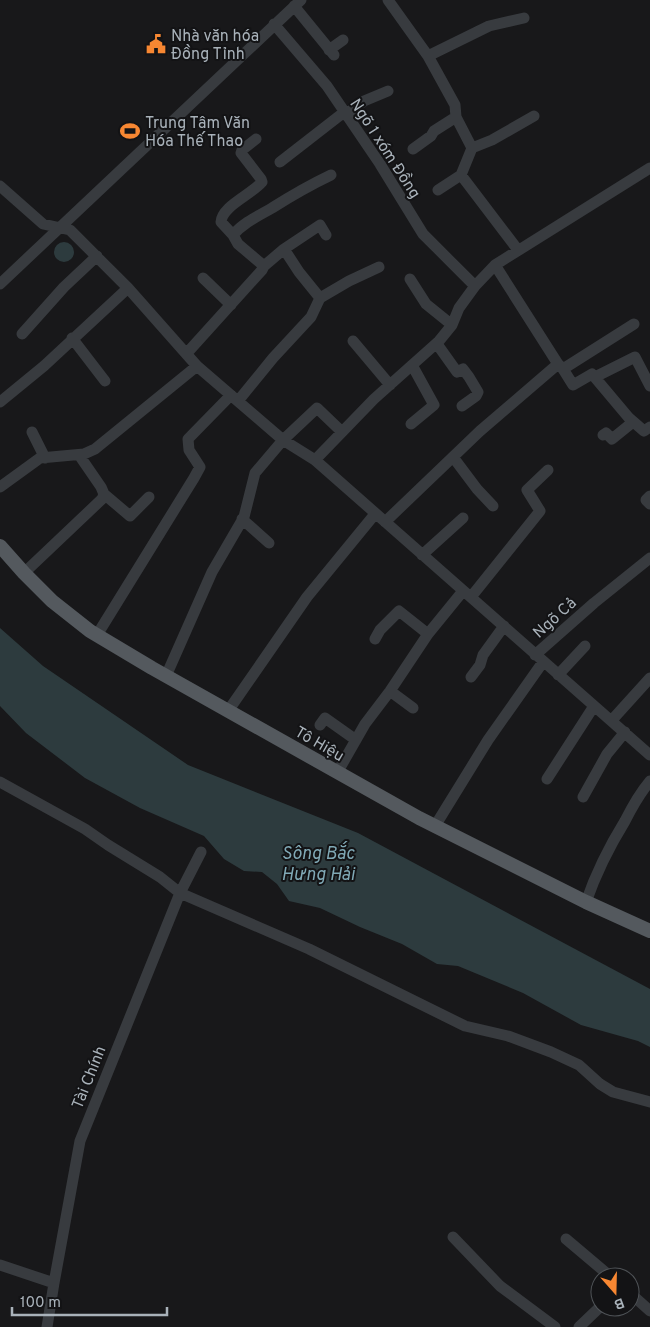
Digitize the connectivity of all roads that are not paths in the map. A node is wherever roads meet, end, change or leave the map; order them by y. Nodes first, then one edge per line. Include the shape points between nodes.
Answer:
1 (388, 0) edge
2 (298, 3) edge
3 (524, 18) dead end
4 (274, 24) junction
5 (343, 40) dead end
6 (428, 56) junction
7 (388, 91) dead end
8 (344, 114) junction
9 (534, 116) dead end
10 (456, 117) junction
11 (256, 139) dead end
12 (472, 148) junction
13 (413, 149) dead end
14 (280, 162) dead end
15 (650, 168) edge
16 (331, 175) dead end
17 (461, 175) junction
18 (0, 186) edge
19 (438, 190) dead end
20 (59, 228) junction
21 (233, 235) junction
22 (326, 235) dead end
23 (284, 248) junction
24 (518, 250) junction
25 (97, 256) junction
26 (495, 265) junction
27 (264, 266) junction
28 (378, 267) dead end
29 (203, 278) dead end
30 (410, 279) dead end
31 (0, 284) edge
32 (475, 286) junction
33 (128, 288) junction
34 (320, 298) junction
35 (230, 305) junction
36 (634, 324) dead end
37 (452, 325) junction
38 (22, 334) dead end
39 (72, 338) junction
40 (353, 341) dead end
41 (437, 344) junction
42 (187, 353) junction
43 (412, 365) junction
44 (198, 366) junction
45 (561, 366) junction
46 (595, 378) junction
47 (105, 381) dead end
48 (390, 385) junction
49 (650, 386) edge
50 (235, 398) junction
51 (0, 402) edge
52 (462, 406) dead end
53 (633, 422) junction
54 (411, 424) dead end
55 (650, 427) edge
56 (341, 431) junction
57 (32, 432) dead end
58 (603, 435) dead end
59 (284, 440) junction
60 (79, 455) junction
61 (45, 458) junction
62 (453, 458) junction
63 (315, 460) junction
64 (548, 470) dead end
65 (0, 487) edge
66 (104, 494) junction
67 (650, 496) edge
68 (149, 497) dead end
69 (650, 504) edge
70 (493, 506) dead end
71 (375, 514) junction
72 (463, 518) dead end
73 (242, 519) junction
74 (384, 522) junction
75 (269, 543) dead end
76 (0, 546) edge
77 (422, 554) junction
78 (650, 558) edge
79 (24, 573) junction
80 (467, 594) junction
81 (504, 626) junction
82 (96, 634) junction
83 (428, 634) junction
84 (375, 639) dead end
85 (585, 646) dead end
86 (539, 658) junction
87 (558, 675) junction
88 (166, 676) junction
89 (471, 677) dead end
90 (650, 678) edge
91 (390, 691) junction
92 (594, 706) junction
93 (413, 708) dead end
94 (228, 711) junction
95 (612, 720) junction
96 (320, 725) dead end
97 (625, 732) junction
98 (356, 740) junction
99 (647, 751) edge
100 (337, 773) junction
101 (547, 779) dead end
102 (650, 781) edge
103 (0, 782) edge
104 (583, 797) dead end
105 (435, 826) junction
106 (202, 852) dead end
107 (180, 893) junction
108 (586, 902) junction
109 (650, 931) edge
110 (650, 1102) edge
111 (453, 1237) dead end
112 (566, 1239) dead end
113 (0, 1265) edge
114 (599, 1267) edge
115 (54, 1283) junction
116 (640, 1302) edge
117 (650, 1311) edge
118 (590, 1317) edge
119 (47, 1327) edge
120 (555, 1327) edge
121 (579, 1327) edge

1 - 6 street
2 - 4 street
2 - 5 street via 332,52
3 - 6 street via 489,26
4 - 8 street, Ngõ 1 xóm Đồng via 326,86
4 - 20 street
6 - 10 street via 455,105
7 - 8 street
8 - 14 street
8 - 32 street, Ngõ 1 xóm Đồng via 380,164 423,234
9 - 12 street
10 - 12 street
10 - 13 street
11 - 21 street via 241,153 262,182 221,217 221,222
12 - 17 street
15 - 24 street
16 - 21 street via 257,216
17 - 19 street
17 - 24 street
18 - 20 street via 43,224
20 - 25 street via 70,230
20 - 31 street
21 - 27 street via 238,244
22 - 23 street via 320,225
23 - 27 street
23 - 34 street
24 - 26 street
25 - 33 street
25 - 38 street
26 - 32 street
26 - 45 street
27 - 35 street
28 - 34 street
29 - 35 street
30 - 37 street via 426,304
32 - 37 street via 459,308
33 - 39 street
33 - 42 street
34 - 50 street via 311,317
35 - 42 street
36 - 45 street
37 - 41 street
39 - 47 street
39 - 51 street
40 - 48 street
41 - 43 street
41 - 52 street via 457,372 463,369 470,377 478,392
42 - 44 street
43 - 48 street
43 - 54 street via 434,405
44 - 50 street
44 - 60 street via 95,449
45 - 46 street via 574,385 592,374
45 - 62 street via 480,431
46 - 49 street via 635,357
46 - 53 street
48 - 56 street
50 - 59 street
50 - 82 street via 188,439 200,467
53 - 55 street via 644,431
53 - 58 street via 612,439 606,433
56 - 59 street via 317,408
56 - 63 street
57 - 61 street
59 - 63 street
59 - 73 street via 255,473
60 - 61 street
60 - 66 street
61 - 65 street via 40,458
62 - 70 street
62 - 74 street
63 - 71 street
64 - 80 street via 527,490 540,511
66 - 68 street via 130,516
66 - 79 street
67 - 69 street via 646,500
71 - 74 street
71 - 94 street via 307,597
72 - 77 street
73 - 75 street
73 - 88 street via 212,572
74 - 77 street
76 - 79 main road, Tô Hiệu
77 - 80 street
78 - 86 street, Ngõ Cả via 594,603
79 - 82 main road, Tô Hiệu via 52,601
80 - 81 street
80 - 83 street
81 - 86 street
81 - 89 street
82 - 88 main road, Tô Hiệu
83 - 84 street via 399,611
83 - 91 street
85 - 87 street
86 - 87 street
86 - 105 street, Ngõ Cả
87 - 92 street
88 - 94 main road, Tô Hiệu
90 - 95 street
91 - 93 street
91 - 98 street
92 - 95 street
92 - 101 street
94 - 100 main road, Tô Hiệu
95 - 97 street
96 - 98 street via 325,718
97 - 99 street
97 - 104 street via 607,754
98 - 100 street
100 - 105 main road, Tô Hiệu
102 - 108 street via 608,848
103 - 107 street via 85,828
105 - 108 main road, Tô Hiệu
106 - 107 street, Tài Chính
107 - 110 street via 309,949 465,1026 508,1036 551,1052 579,1065 613,1092
107 - 115 street, Tài Chính via 80,1140
108 - 109 main road, Tô Hiệu
111 - 120 street via 500,1286
112 - 114 street
113 - 115 street
115 - 119 street, Tài Chính
116 - 117 street
118 - 121 street

